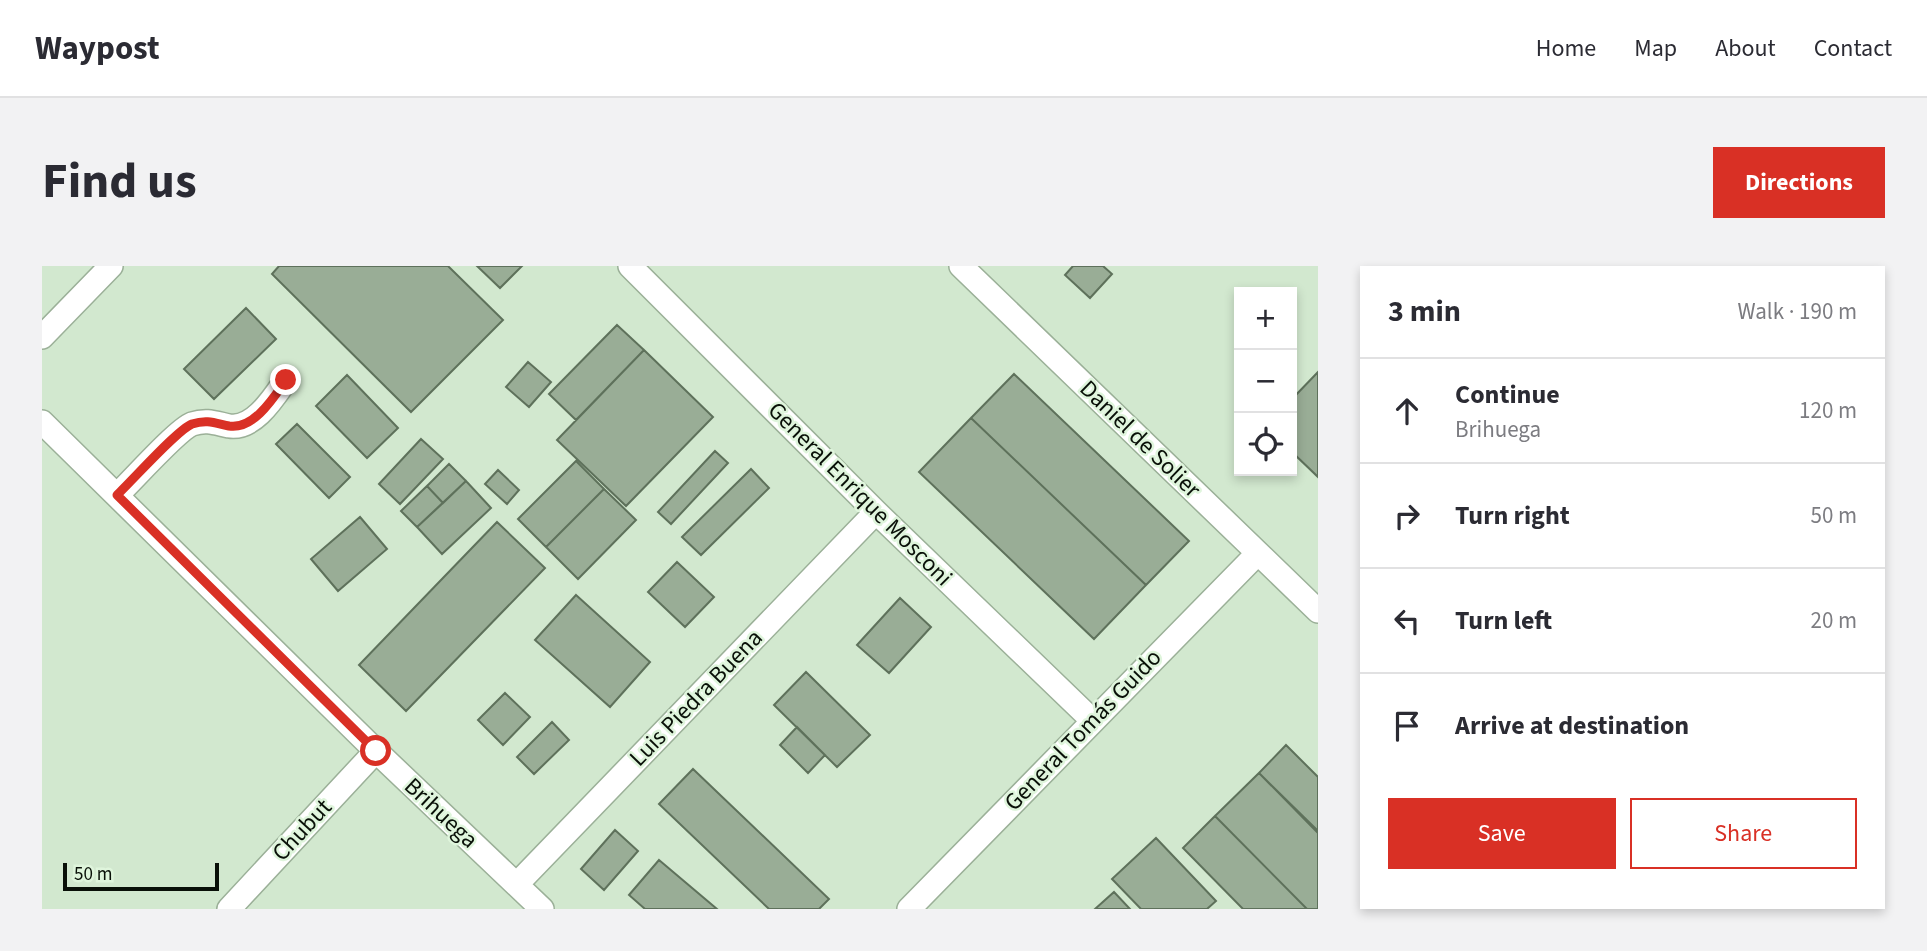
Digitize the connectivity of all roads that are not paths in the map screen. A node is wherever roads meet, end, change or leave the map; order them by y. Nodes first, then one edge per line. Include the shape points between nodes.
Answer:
1 (111, 266) edge
2 (630, 266) edge
3 (961, 266) edge
4 (42, 337) edge
5 (286, 380) dead end
6 (42, 422) edge
7 (117, 495) junction
8 (876, 512) junction
9 (1258, 553) junction
10 (1318, 611) edge
11 (1092, 720) junction
12 (376, 751) junction
13 (517, 884) junction
14 (229, 909) edge
15 (542, 909) edge
16 (909, 909) edge

1 - 4 street
2 - 8 street, General Enrique Mosconi
3 - 9 street, Daniel de Solier
5 - 7 street via 248,423 232,426 213,420 190,425
6 - 7 street, Brihuega
7 - 12 street, Brihuega
8 - 11 street, General Enrique Mosconi
8 - 13 street, Luis Piedra Buena
9 - 10 street, Daniel de Solier
9 - 11 street, General Tomás Guido
11 - 16 street, General Tomás Guido
12 - 13 street, Brihuega
12 - 14 street, Chubut
13 - 15 street, Brihuega

